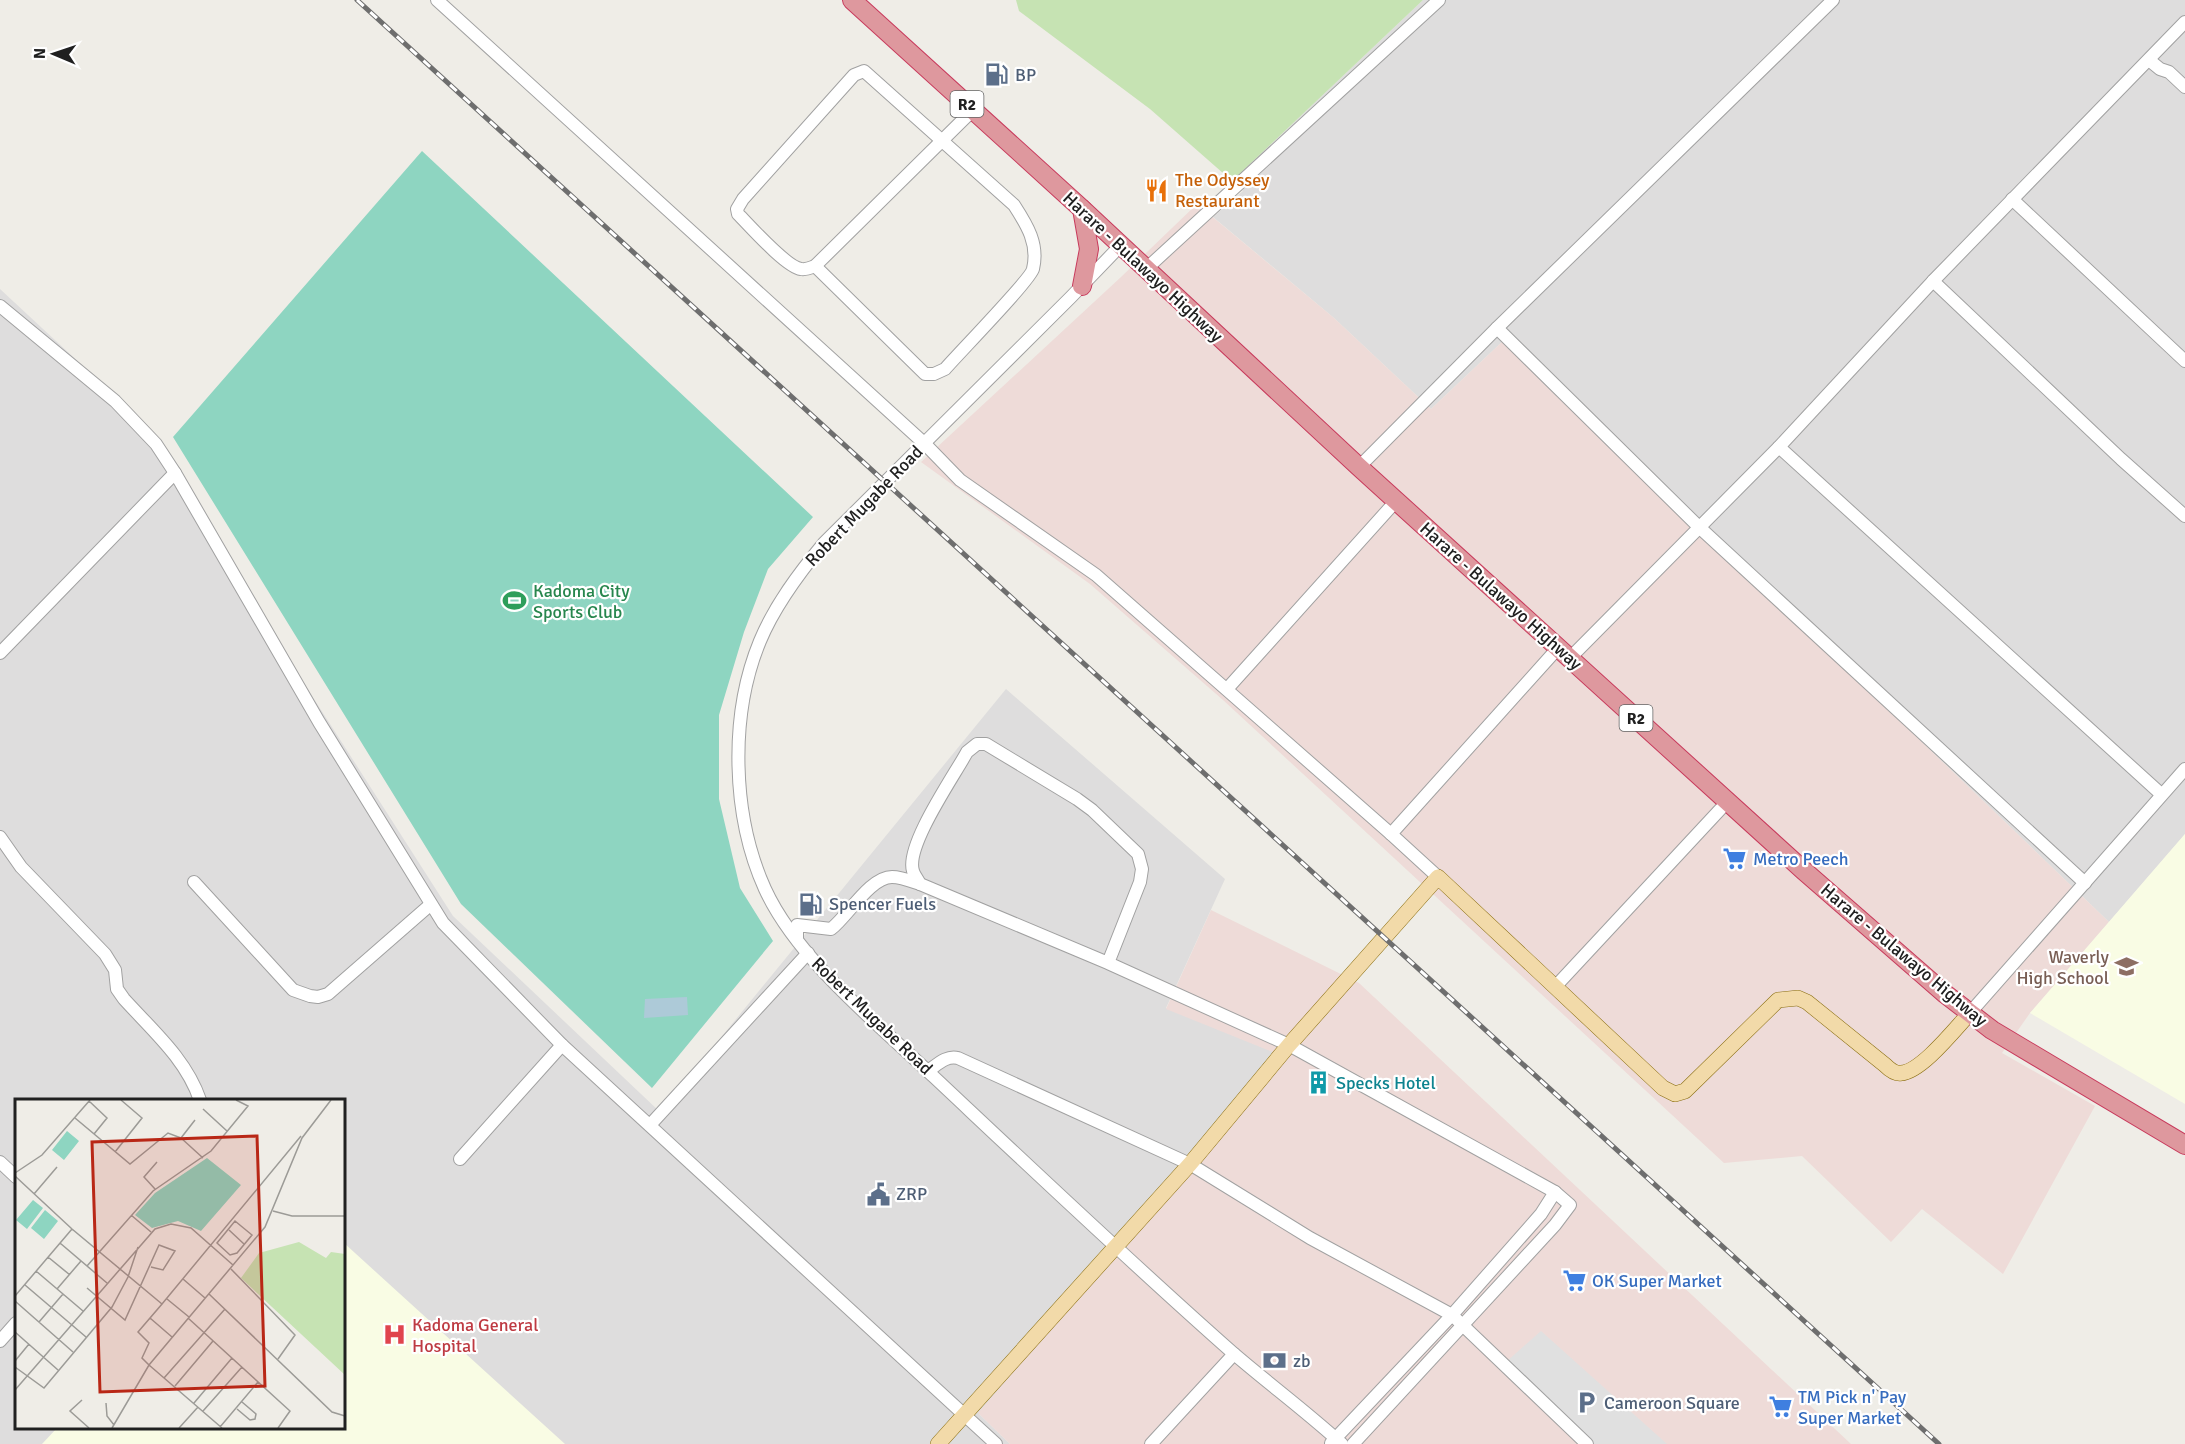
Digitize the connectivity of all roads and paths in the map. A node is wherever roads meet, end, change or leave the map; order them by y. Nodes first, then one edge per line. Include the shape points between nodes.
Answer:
1 (437, 0) edge
2 (852, 0) edge
3 (1439, 0) edge
4 (1833, 0) edge
5 (2185, 22) edge
6 (2150, 60) junction
7 (2185, 87) edge
8 (974, 110) junction
9 (944, 141) junction
10 (2012, 199) junction
11 (1082, 209) junction
12 (1121, 245) junction
13 (815, 266) junction
14 (1146, 269) junction
15 (1933, 281) junction
16 (1082, 286) junction
17 (0, 306) edge
18 (1497, 328) junction
19 (2185, 361) edge
20 (925, 444) junction
21 (1779, 447) junction
22 (1359, 467) junction
23 (175, 473) junction
24 (1396, 501) junction
25 (2185, 516) edge
26 (1699, 527) junction
27 (0, 653) edge
28 (1564, 653) junction
29 (1227, 689) junction
30 (2185, 769) edge
31 (2161, 794) junction
32 (1728, 801) junction
33 (1391, 834) junction
34 (0, 837) edge
35 (1438, 877) junction
36 (194, 882) dead end
37 (2085, 883) junction
38 (920, 884) junction
39 (430, 905) junction
40 (797, 939) junction
41 (808, 953) junction
42 (1108, 963) junction
43 (1555, 987) junction
44 (1969, 1014) junction
45 (562, 1045) junction
46 (1289, 1045) junction
47 (928, 1071) junction
48 (199, 1099) edge
49 (650, 1125) junction
50 (2185, 1145) edge
51 (460, 1159) dead end
52 (0, 1162) edge
53 (1190, 1164) junction
54 (15, 1176) edge
55 (1555, 1192) junction
56 (1116, 1246) junction
57 (1452, 1315) junction
58 (15, 1324) edge
59 (1462, 1324) junction
60 (0, 1341) edge
61 (1234, 1354) junction
62 (964, 1415) junction
63 (1336, 1442) edge
64 (938, 1444) edge
65 (996, 1444) edge
66 (1151, 1444) edge
67 (1353, 1444) edge
68 (1587, 1444) edge

1 - 20 street
2 - 8 highway, Harare - Bulawayo Highway / R2
3 - 14 street
4 - 18 street
5 - 6 street
6 - 7 street
6 - 10 street
8 - 9 street
8 - 11 highway, Harare - Bulawayo Highway / R2
9 - 13 street
9 - 13 street via 864,71 854,75 737,209 769,246 793,266
9 - 13 street via 1014,205 1035,248 1033,272 945,369 925,374
10 - 15 street
10 - 19 street
11 - 12 highway, Harare - Bulawayo Highway / R2
11 - 16 highway via 1089,249
12 - 14 highway, Harare - Bulawayo Highway / R2
12 - 16 street, Robert Mugabe Road
14 - 22 highway, Harare - Bulawayo Highway / R2
15 - 21 street
15 - 25 street
16 - 20 street, Robert Mugabe Road
17 - 23 street via 115,401 156,444
18 - 22 street
18 - 26 street
20 - 29 street via 960,480 1096,575
20 - 40 street, Robert Mugabe Road via 803,568 778,604 759,642 750,676 742,707 742,814 764,886 777,913
21 - 26 street
21 - 31 street
22 - 24 highway, Harare - Bulawayo Highway / R2
23 - 27 street
23 - 39 street
24 - 28 highway, Harare - Bulawayo Highway / R2
24 - 29 street
26 - 28 street
26 - 37 street
28 - 32 highway, Harare - Bulawayo Highway / R2
28 - 33 street
29 - 33 street
30 - 31 street
31 - 37 street
32 - 43 street
32 - 44 highway, Harare - Bulawayo Highway / R2
33 - 35 street
34 - 48 street via 21,867 105,954 115,970 117,989 174,1052
35 - 43 main road
35 - 46 main road
36 - 39 street via 292,990 318,997 328,994
37 - 44 street
38 - 40 street via 883,878 831,929 797,925
38 - 42 street
38 - 42 street via 913,870 913,856 921,833 967,752 977,744 986,744 1077,798 1138,854 1140,882
39 - 45 street via 460,942
40 - 41 street, Robert Mugabe Road
41 - 47 street, Robert Mugabe Road via 825,974
41 - 49 street
42 - 46 street
43 - 44 main road via 1663,1088 1675,1094 1685,1091 1778,1000 1798,998 1807,1002 1885,1065 1901,1073 1919,1065
44 - 50 highway, Harare - Bulawayo Highway / R2
45 - 49 street
45 - 51 street
46 - 53 main road
46 - 55 street
47 - 53 street via 946,1058 958,1058
47 - 56 street, Robert Mugabe Road
49 - 62 street
52 - 54 street
53 - 56 main road
53 - 57 street via 1310,1238
55 - 57 street via 1541,1214
55 - 59 street via 1570,1204
56 - 61 street, Robert Mugabe Road
56 - 62 main road
57 - 59 street
57 - 63 street
58 - 60 street
59 - 67 street
59 - 68 street
61 - 63 street, Robert Mugabe Road
61 - 66 street
62 - 64 main road
62 - 65 street

